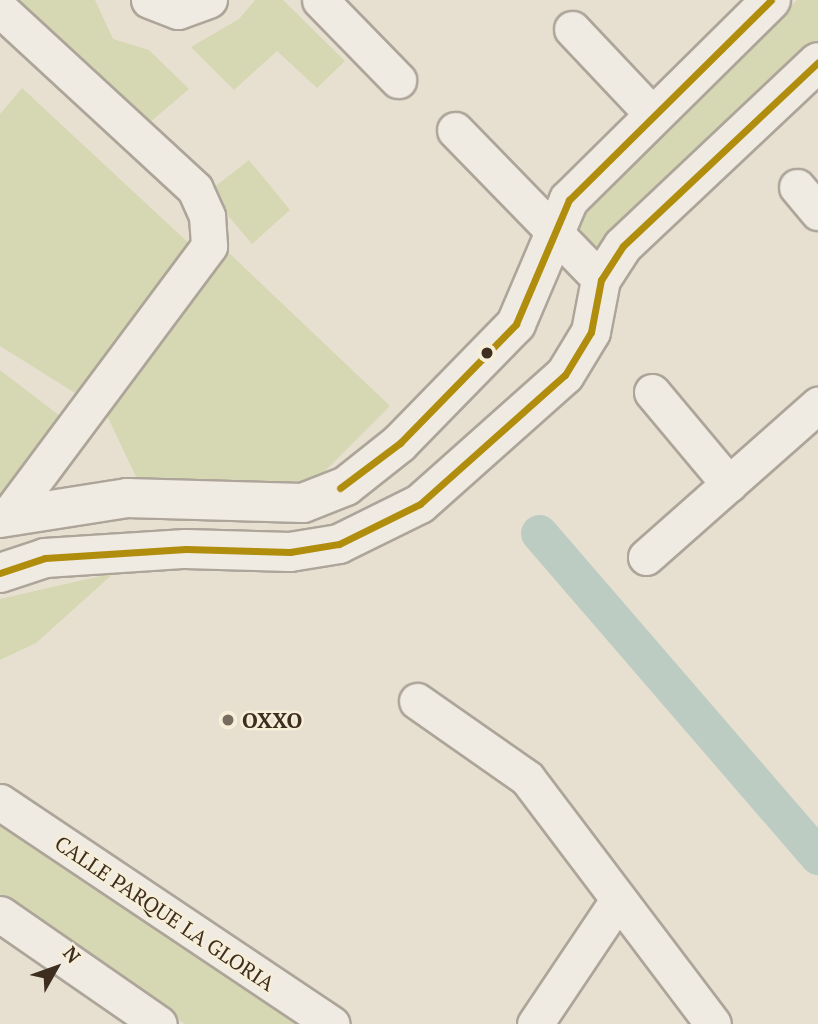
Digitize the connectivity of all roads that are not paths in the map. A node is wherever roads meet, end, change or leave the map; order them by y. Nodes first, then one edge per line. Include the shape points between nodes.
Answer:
1 (149, 0) edge
2 (209, 0) edge
3 (320, 0) edge
4 (771, 0) edge
5 (0, 9) edge
6 (572, 29) dead end
7 (818, 62) edge
8 (398, 80) dead end
9 (653, 115) junction
10 (455, 130) dead end
11 (550, 231) junction
12 (601, 280) junction
13 (652, 392) dead end
14 (818, 405) edge
15 (729, 484) junction
16 (5, 516) edge
17 (646, 557) dead end
18 (0, 573) edge
19 (417, 701) dead end
20 (0, 802) edge
21 (618, 900) junction
22 (0, 914) edge
23 (159, 1024) edge
24 (331, 1024) edge
25 (535, 1024) edge
26 (713, 1024) edge

1 - 2 street via 178,11
3 - 8 street
4 - 9 street
5 - 16 street via 195,189 207,216 208,246
6 - 9 street
7 - 12 street via 623,246
9 - 11 street via 569,200
10 - 11 street
11 - 12 street
11 - 16 street via 516,324 400,443 346,486 303,503 127,498
12 - 18 street via 591,332 565,375 420,504 387,523 339,544 290,552 186,549 45,558
13 - 15 street
14 - 15 street
15 - 17 street
19 - 21 street via 527,778
20 - 24 street, CALLE PARQUE LA GLORIA
21 - 25 street
21 - 26 street
22 - 23 street

